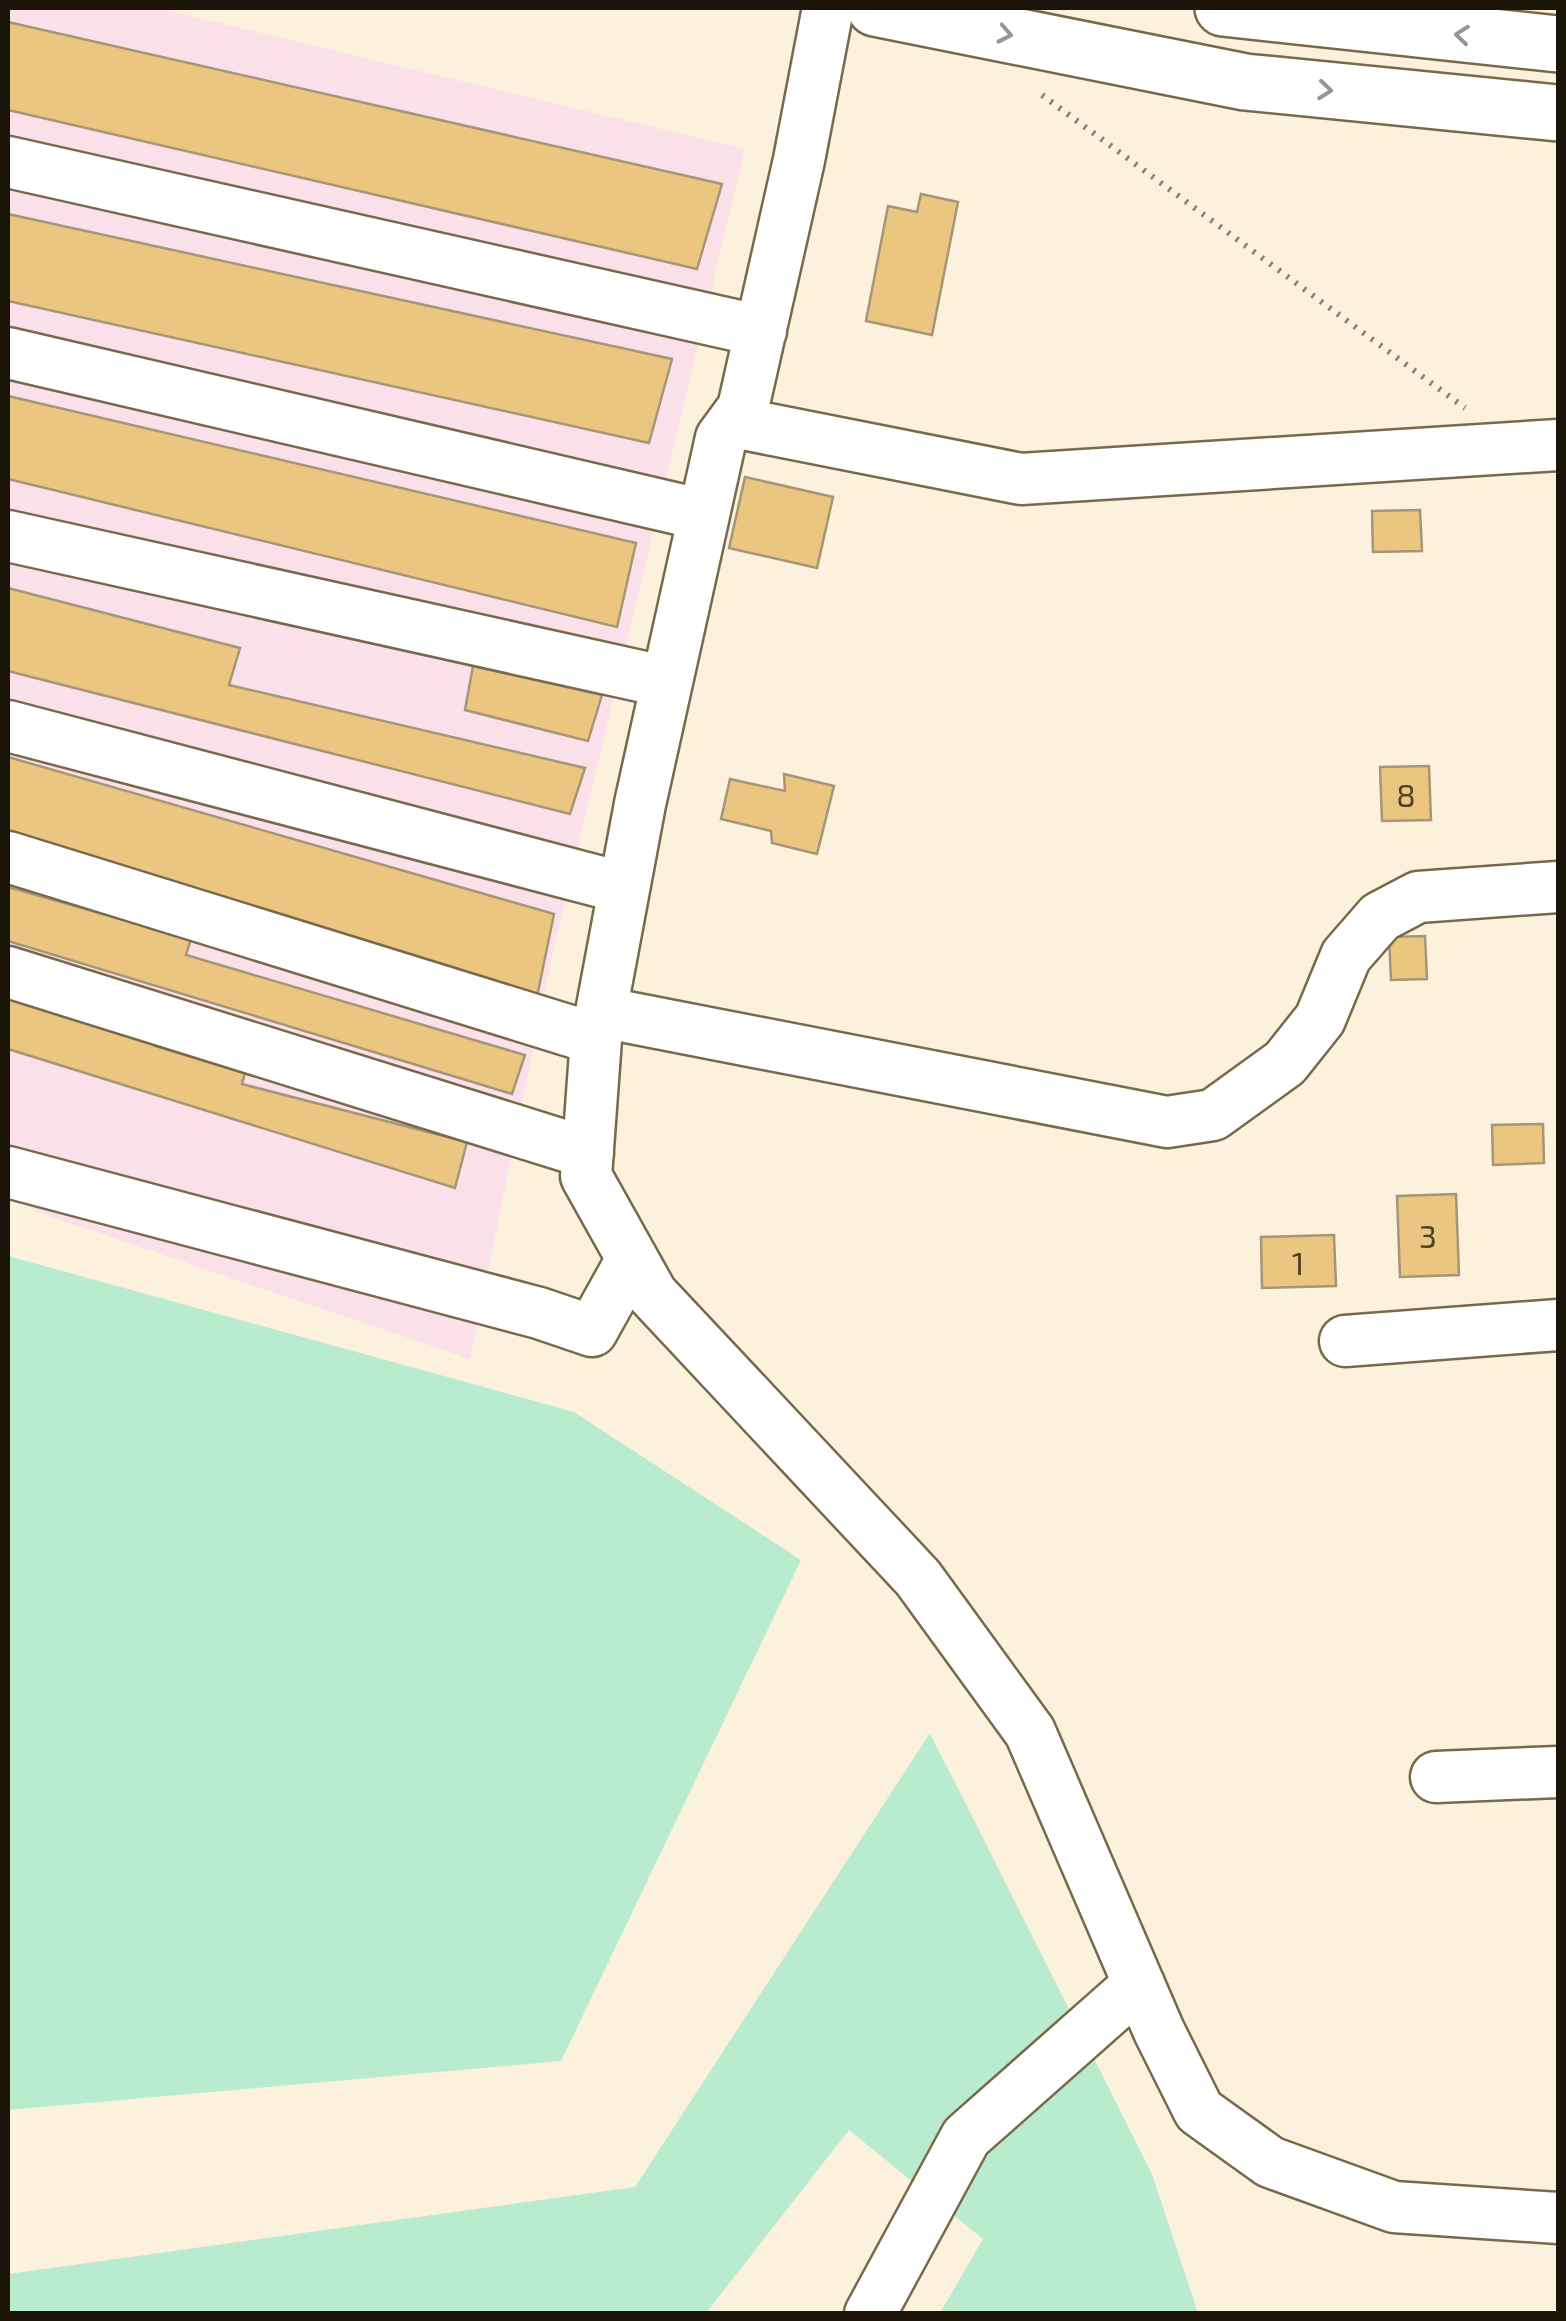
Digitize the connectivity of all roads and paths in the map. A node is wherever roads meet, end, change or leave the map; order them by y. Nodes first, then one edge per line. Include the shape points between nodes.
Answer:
1 (828, 8) edge
2 (875, 8) edge
3 (1223, 8) edge
4 (1558, 44) edge
5 (1042, 95) dead end
6 (1558, 113) edge
7 (8, 162) edge
8 (761, 331) junction
9 (8, 353) edge
10 (733, 422) junction
11 (1538, 446) edge
12 (704, 515) junction
13 (8, 536) edge
14 (667, 682) junction
15 (8, 726) edge
16 (8, 857) edge
17 (1558, 887) edge
18 (624, 888) junction
19 (8, 972) edge
20 (599, 1025) junction
21 (588, 1153) junction
22 (8, 1172) edge
23 (632, 1259) junction
24 (1558, 1326) edge
25 (1345, 1341) dead end
26 (1558, 1772) edge
27 (1436, 1777) dead end
28 (1139, 1984) junction
29 (1558, 2218) edge
30 (870, 2314) edge

1 - 8 street
2 -> 6 main road via 1245,82
4 -> 3 main road
5 - 11 path
7 - 8 street
8 - 10 street via 743,408
9 - 12 street
10 - 11 street via 1021,479
10 - 12 street via 722,438
12 - 14 street
13 - 14 street
14 - 18 street
15 - 18 street
16 - 20 street
17 - 20 street via 1418,896 1380,917 1346,956 1320,1019 1285,1063 1213,1115 1168,1122
18 - 20 street
19 - 21 street
20 - 21 street
21 - 23 street via 586,1176
22 - 23 street via 592,1331
23 - 28 street via 652,1294 918,1578 1030,1732
24 - 25 street
26 - 27 street
28 - 29 street via 1199,2112 1270,2162 1394,2207
28 - 30 street via 966,2137

